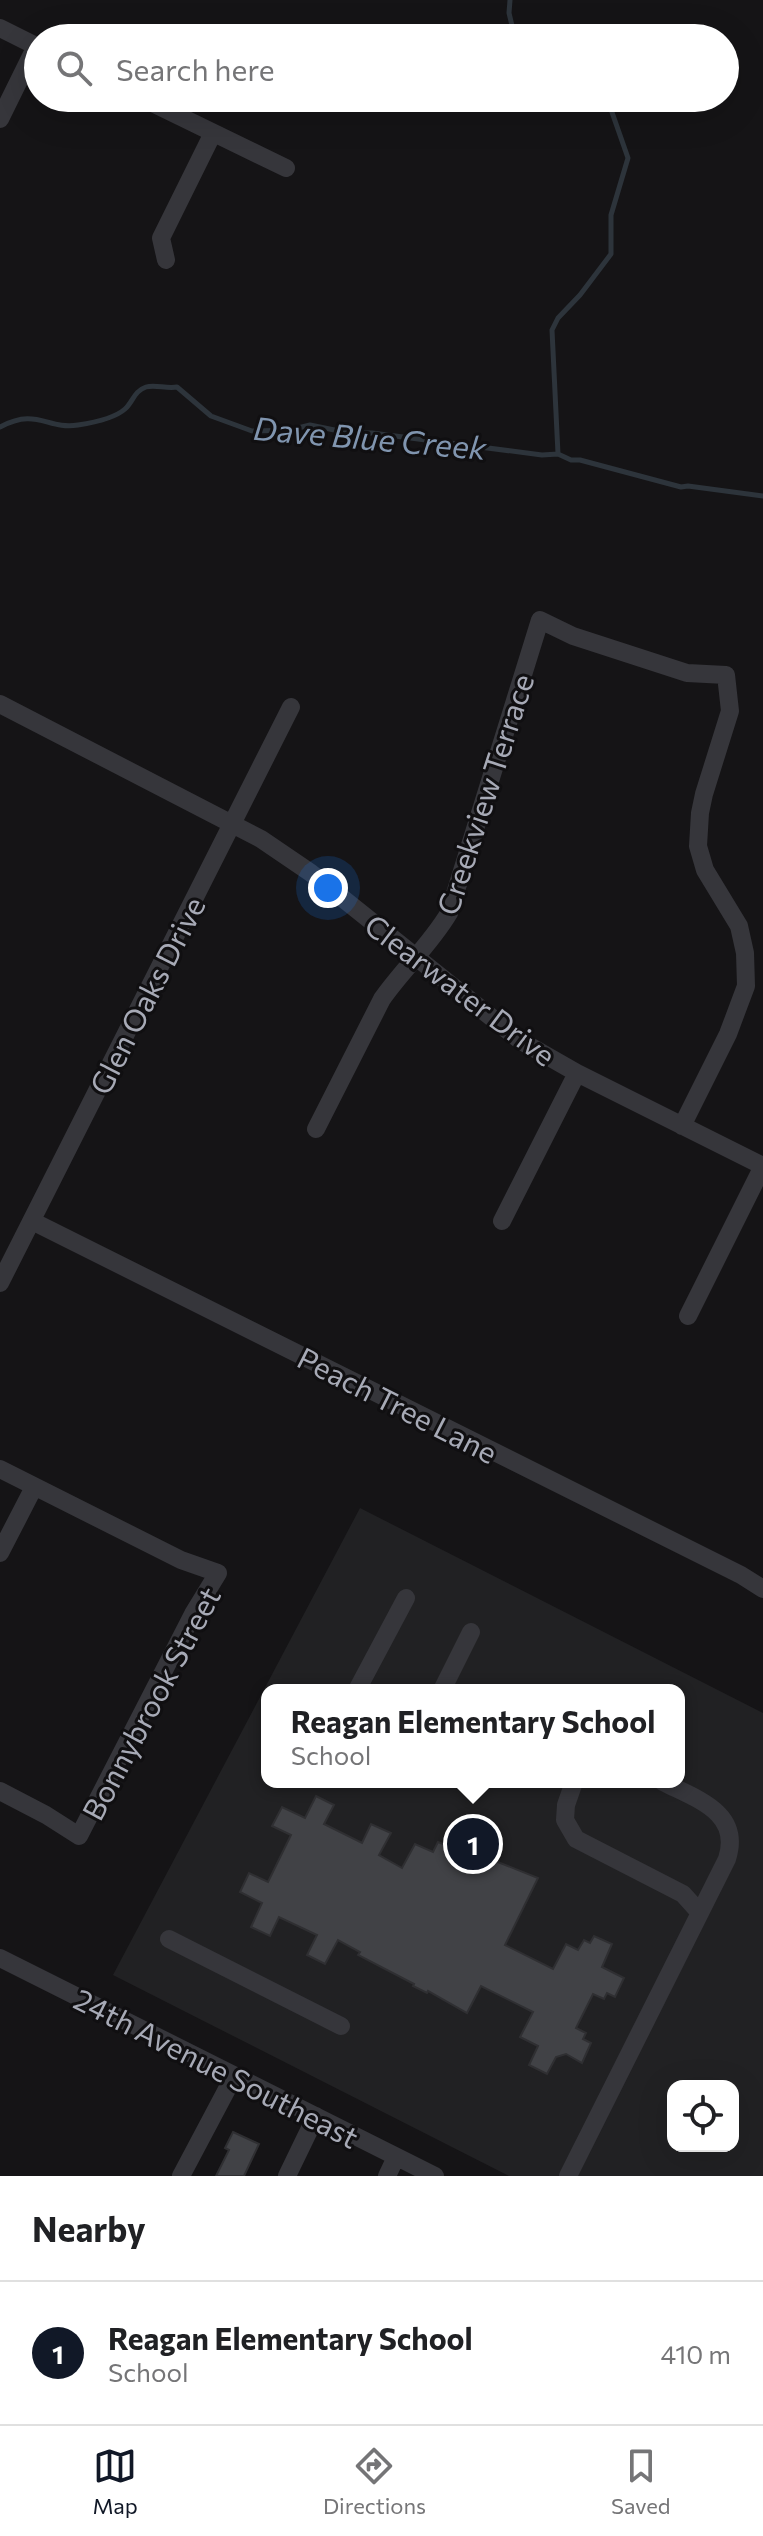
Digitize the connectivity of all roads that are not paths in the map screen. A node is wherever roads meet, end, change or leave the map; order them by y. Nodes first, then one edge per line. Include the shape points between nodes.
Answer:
1 (0, 28) edge
2 (24, 40) edge
3 (24, 72) edge
4 (170, 112) edge
5 (0, 119) edge
6 (213, 133) junction
7 (286, 168) dead end
8 (166, 260) dead end
9 (0, 704) edge
10 (291, 707) dead end
11 (232, 824) junction
12 (415, 957) junction
13 (577, 1073) junction
14 (682, 1126) junction
15 (316, 1129) dead end
16 (763, 1166) edge
17 (32, 1221) junction
18 (502, 1221) dead end
19 (0, 1283) edge
20 (688, 1316) dead end
21 (0, 1469) edge
22 (34, 1487) junction
23 (0, 1553) edge
24 (763, 1589) edge
25 (406, 1598) dead end
26 (471, 1632) dead end
27 (360, 1684) edge
28 (445, 1684) edge
29 (572, 1788) edge
30 (675, 1788) edge
31 (0, 1791) edge
32 (700, 1913) junction
33 (169, 1939) dead end
34 (0, 1958) edge
35 (341, 2026) dead end
36 (234, 2076) junction
37 (316, 2116) junction
38 (396, 2157) junction
39 (181, 2176) edge
40 (287, 2176) edge
41 (387, 2176) edge
42 (435, 2176) edge
43 (568, 2176) edge

1 - 2 street
3 - 5 street
4 - 6 street
6 - 7 street
6 - 8 street via 161,238
9 - 11 street, Clearwater Drive
10 - 11 street, Glen Oaks Drive
11 - 12 street, Clearwater Drive via 287,855
11 - 17 street, Glen Oaks Drive
12 - 13 street, Clearwater Drive via 521,1041
12 - 14 street, Creekview Terrace via 449,913 540,620 687,673 726,675 730,711 702,804 698,846 705,870 739,926 746,986
12 - 15 street, Creekview Terrace via 374,1013
13 - 14 street, Clearwater Drive
13 - 18 street
14 - 16 street, Clearwater Drive
16 - 20 street
17 - 19 street, Glen Oaks Drive
17 - 24 street, Peach Tree Lane
21 - 22 street
22 - 23 street
22 - 31 street, Bonnybrook Street via 218,1573 79,1836
25 - 27 street
26 - 28 street
29 - 32 street via 565,1820 576,1839 683,1894
30 - 32 street via 712,1807 730,1837 727,1859
32 - 43 street
33 - 35 street
34 - 36 street, 24th Avenue Southeast
36 - 37 street, 24th Avenue Southeast
36 - 39 street
37 - 38 street, 24th Avenue Southeast
37 - 40 street
38 - 41 street
38 - 42 street, 24th Avenue Southeast

